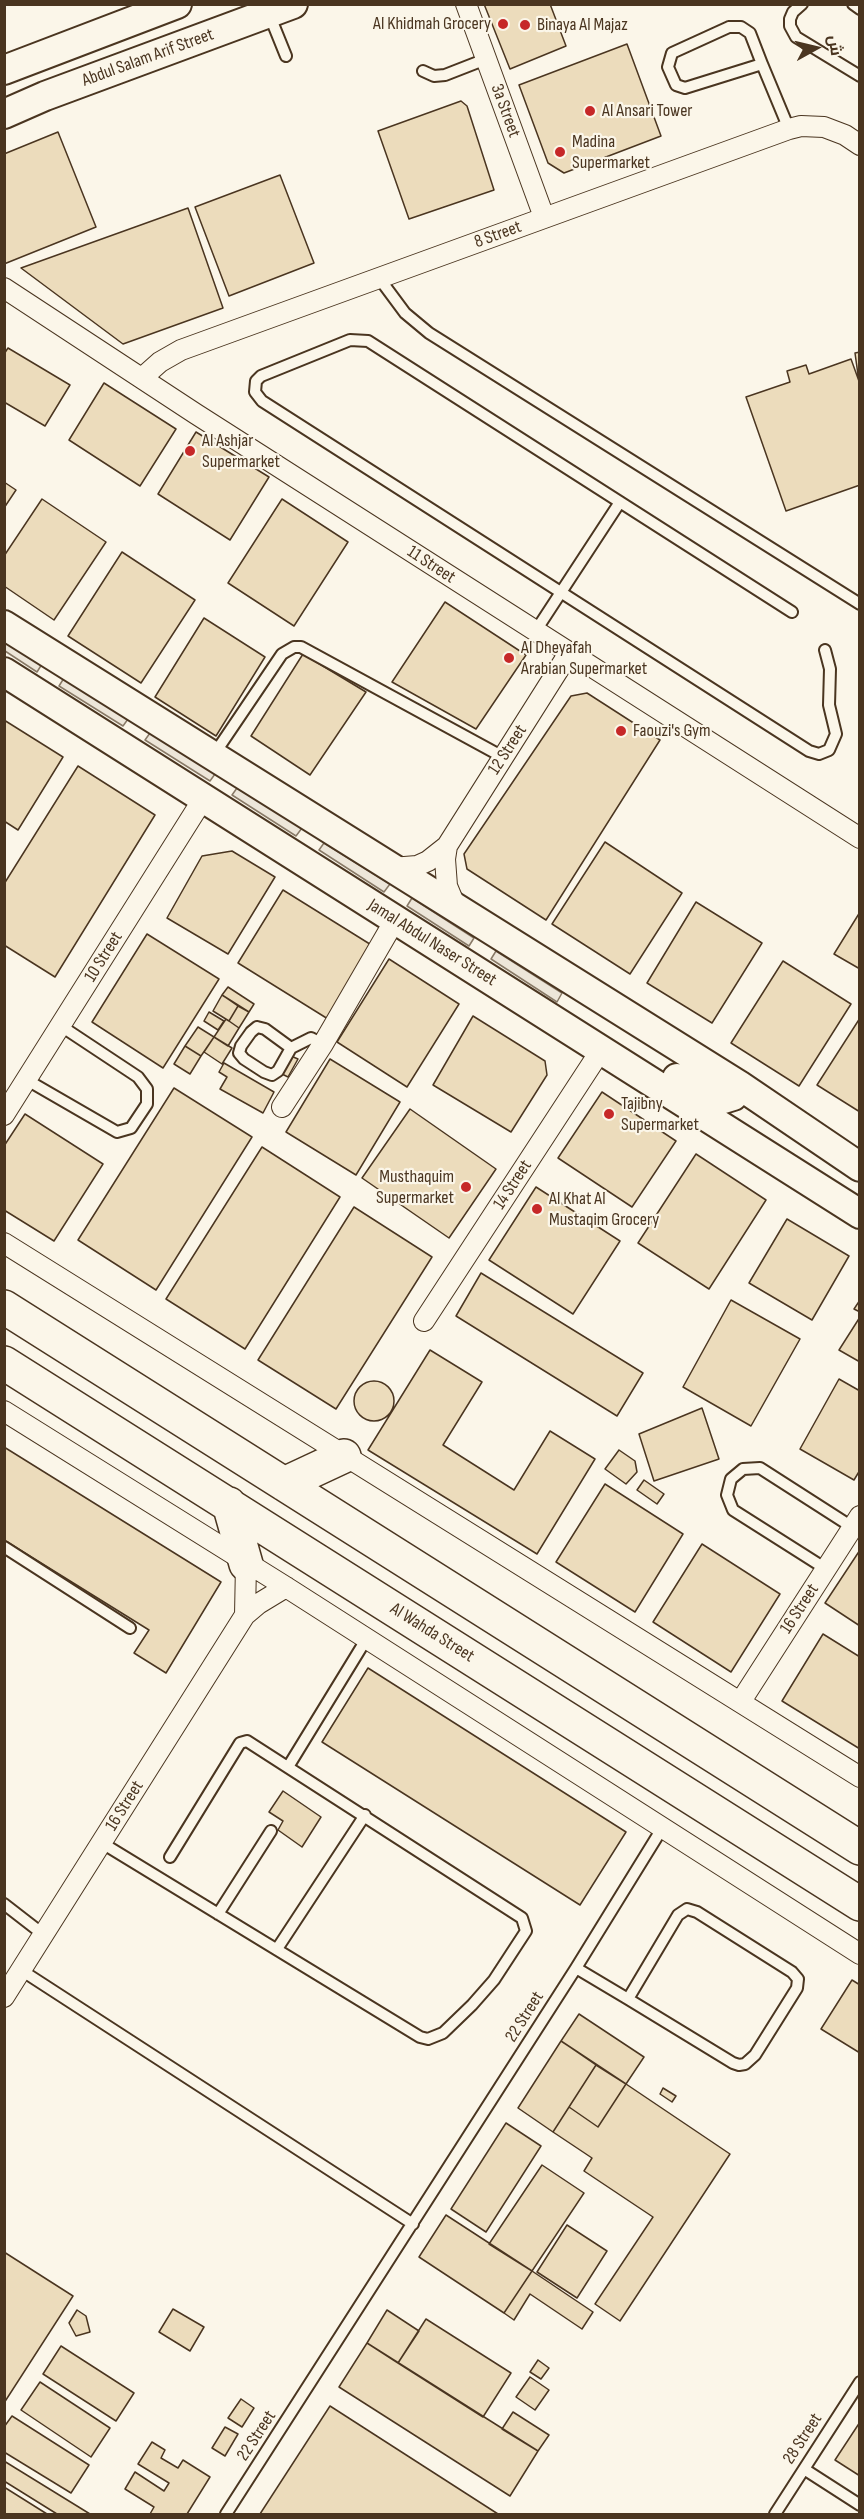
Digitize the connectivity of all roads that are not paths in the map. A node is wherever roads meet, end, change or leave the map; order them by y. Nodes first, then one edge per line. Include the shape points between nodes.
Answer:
1 (177, 4) edge
2 (195, 4) edge
3 (466, 4) edge
4 (801, 4) edge
5 (853, 4) edge
6 (281, 9) edge
7 (860, 9) edge
8 (286, 56) dead end
9 (486, 59) junction
10 (762, 64) junction
11 (131, 65) junction
12 (4, 70) edge
13 (423, 71) dead end
14 (860, 76) edge
15 (4, 114) edge
16 (789, 129) junction
17 (860, 145) edge
18 (544, 218) junction
19 (379, 278) junction
20 (4, 288) edge
21 (142, 378) junction
22 (620, 502) junction
23 (561, 592) junction
24 (860, 604) edge
25 (792, 612) dead end
26 (4, 625) edge
27 (535, 632) junction
28 (825, 650) dead end
29 (569, 653) junction
30 (4, 672) edge
31 (213, 756) junction
32 (503, 757) junction
33 (203, 799) junction
34 (860, 838) edge
35 (447, 846) junction
36 (392, 868) junction
37 (457, 910) junction
38 (395, 920) junction
39 (61, 1026) junction
40 (323, 1044) junction
41 (291, 1048) junction
42 (601, 1050) junction
43 (640, 1075) junction
44 (27, 1080) junction
45 (739, 1085) junction
46 (282, 1107) dead end
47 (4, 1115) edge
48 (860, 1167) edge
49 (858, 1204) edge
50 (4, 1243) edge
51 (4, 1307) edge
52 (424, 1321) dead end
53 (4, 1363) edge
54 (4, 1411) edge
55 (344, 1456) junction
56 (284, 1484) junction
57 (229, 1504) junction
58 (856, 1522) edge
59 (4, 1547) edge
60 (246, 1564) junction
61 (826, 1569) junction
62 (286, 1587) junction
63 (245, 1615) junction
64 (130, 1628) dead end
65 (366, 1638) junction
66 (741, 1701) junction
67 (288, 1767) junction
68 (860, 1777) edge
69 (364, 1815) junction
70 (663, 1827) junction
71 (270, 1831) dead end
72 (102, 1844) junction
73 (860, 1848) edge
74 (170, 1857) dead end
75 (4, 1904) edge
76 (860, 1904) edge
77 (218, 1914) junction
78 (44, 1935) junction
79 (277, 1949) junction
80 (860, 1954) edge
81 (576, 1968) junction
82 (21, 1970) junction
83 (4, 1997) edge
84 (628, 1999) junction
85 (413, 2224) junction
86 (860, 2382) edge
87 (804, 2469) junction
88 (860, 2505) edge
89 (226, 2514) edge
90 (775, 2514) edge

1 - 12 street
2 - 11 street via 181,18 124,46 122,60
3 - 9 street, 3a Street
4 - 14 lane via 790,19 796,38
5 - 7 lane
6 - 8 lane
6 - 11 street, Abdul Salam Arif Street
9 - 13 lane via 440,76
9 - 18 street, 3a Street
10 - 10 lane via 750,33 735,26 675,49 668,62 672,81 685,88
10 - 16 lane
11 - 15 street, Abdul Salam Arif Street
16 - 17 street, 8 Street via 824,127
16 - 18 street, 8 Street
18 - 19 street, 8 Street
19 - 21 street, 8 Street via 181,350
19 - 24 lane via 400,308 429,333
20 - 21 street, 11 Street
21 - 27 street, 11 Street
22 - 23 lane
22 - 23 lane via 368,341 342,342 256,381 255,392 262,401
22 - 25 lane
23 - 27 lane
23 - 28 lane via 819,754 829,750 836,734 829,705 830,669
26 - 31 street
27 - 29 street, 11 Street
29 - 32 street, 12 Street
29 - 34 street, 11 Street
30 - 33 street, Jamal Abdul Naser Street
31 - 32 lane via 282,654 301,647
31 - 36 street
32 - 35 street, 12 Street
33 - 38 street, Jamal Abdul Naser Street
33 - 39 street, 10 Street
35 - 36 street, 12 Street via 428,861
35 - 37 street via 447,885
36 - 37 street
37 - 45 street
38 - 40 street
38 - 42 street, Jamal Abdul Naser Street
39 - 44 street, 10 Street
39 - 44 lane via 143,1082 147,1104 131,1128 117,1132
40 - 41 lane via 311,1038
40 - 46 street
41 - 41 lane via 265,1029 257,1028 239,1053 272,1075
42 - 43 street, Jamal Abdul Naser Street
42 - 52 street, 14 Street
43 - 45 street via 663,1072 720,1100 733,1096
43 - 49 street, Jamal Abdul Naser Street
44 - 47 street, 10 Street
45 - 48 street
50 - 55 street
51 - 56 highway
53 - 57 highway, Al Wahda Street
54 - 60 street
55 - 56 highway
55 - 66 street
56 - 73 highway
57 - 60 highway
57 - 76 highway, Al Wahda Street
58 - 61 street, 16 Street
58 - 61 lane via 760,1468 743,1469 731,1479 727,1495 733,1510
59 - 64 lane
60 - 62 street
60 - 63 street
61 - 66 street, 16 Street
62 - 63 street, 16 Street
62 - 65 street
63 - 72 street, 16 Street
65 - 67 lane
65 - 70 street
66 - 68 street
67 - 69 lane
67 - 74 lane via 249,1742 242,1742
69 - 79 lane
69 - 79 lane via 522,1918 525,1935 472,2005 443,2033 428,2039
70 - 80 street
70 - 81 lane, 22 Street
71 - 77 lane
72 - 77 lane
72 - 78 street, 16 Street
75 - 78 lane
77 - 79 lane
78 - 82 street, 16 Street
81 - 84 lane
81 - 85 lane, 22 Street
82 - 83 street, 16 Street
82 - 85 lane
84 - 84 lane via 739,2065 755,2055 797,1988 798,1979 792,1971 687,1910 678,1916
85 - 89 lane, 22 Street
86 - 87 lane, 28 Street
87 - 88 lane
87 - 90 lane, 28 Street

